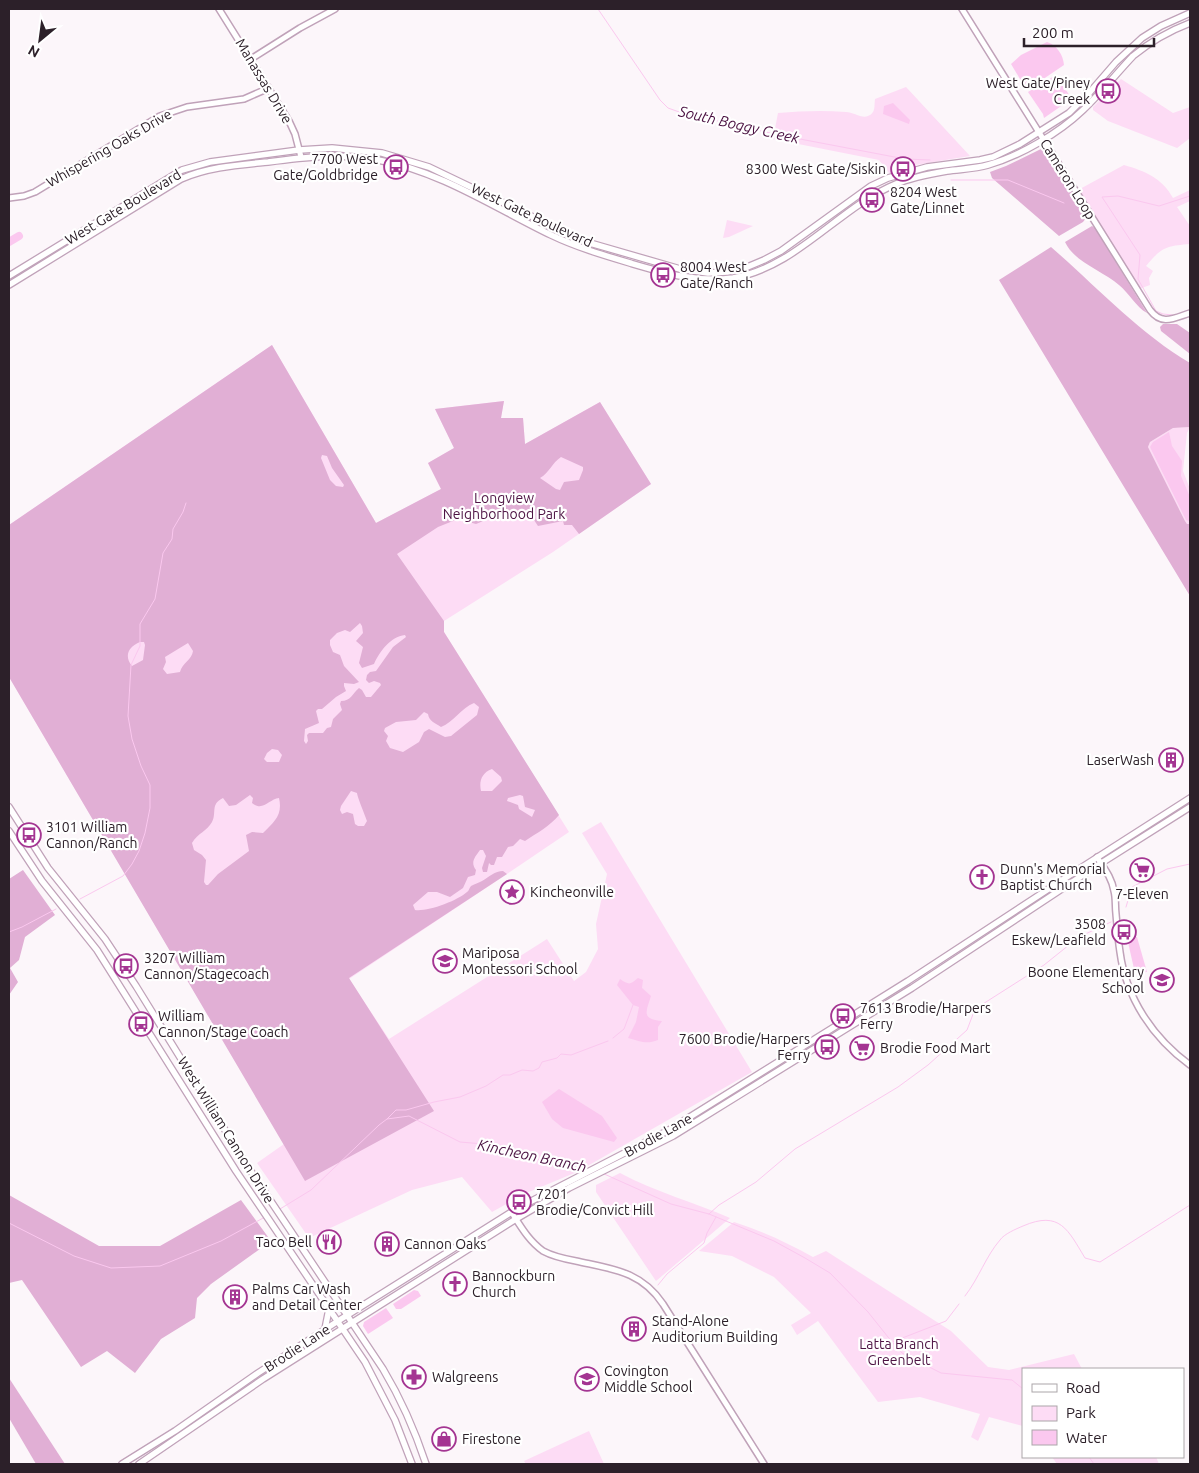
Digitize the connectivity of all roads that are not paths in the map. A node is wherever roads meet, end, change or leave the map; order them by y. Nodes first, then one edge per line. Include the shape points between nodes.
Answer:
1 (220, 9) edge
2 (335, 9) edge
3 (962, 9) edge
4 (1190, 14) edge
5 (1190, 24) edge
6 (1156, 29) junction
7 (1129, 49) junction
8 (1135, 54) junction
9 (251, 59) junction
10 (1111, 81) junction
11 (269, 88) junction
12 (1039, 133) junction
13 (1043, 139) junction
14 (299, 150) junction
15 (300, 158) junction
16 (9, 198) edge
17 (9, 276) edge
18 (9, 285) edge
19 (1190, 313) edge
20 (1190, 798) edge
21 (9, 807) edge
22 (1190, 807) edge
23 (19, 825) junction
24 (9, 831) edge
25 (1097, 857) junction
26 (1101, 863) junction
27 (1190, 1065) edge
28 (610, 1165) junction
29 (512, 1213) junction
30 (516, 1219) junction
31 (304, 1252) junction
32 (295, 1259) junction
33 (329, 1309) junction
34 (347, 1316) junction
35 (338, 1321) junction
36 (351, 1322) junction
37 (342, 1328) junction
38 (325, 1330) junction
39 (413, 1429) junction
40 (175, 1431) junction
41 (401, 1433) junction
42 (179, 1438) junction
43 (122, 1464) edge
44 (139, 1464) edge
45 (412, 1464) edge
46 (426, 1464) edge
47 (764, 1464) edge

1 - 9 street, Manassas Drive
2 - 9 street
3 - 12 street, Cameron Loop
4 - 6 main road, West Gate Boulevard
5 - 8 main road, West Gate Boulevard via 1166,34
6 - 7 main road, West Gate Boulevard
6 - 8 main road via 1136,48
7 - 10 main road
7 - 12 main road, West Gate Boulevard via 1079,104
8 - 10 main road, West Gate Boulevard
9 - 11 street, Manassas Drive
10 - 13 main road, West Gate Boulevard via 1081,112
11 - 14 street, Manassas Drive via 295,134
11 - 16 street, Whispering Oaks Drive via 244,99 187,107 160,116 35,192
12 - 13 street, Cameron Loop
12 - 14 main road, West Gate Boulevard via 1011,149 980,160 927,166 888,178 764,260 736,271 717,273 667,266 583,241 429,167 407,160 355,149
13 - 15 main road, West Gate Boulevard via 986,166 930,174 892,185 866,199 773,264 745,275 708,280 682,277 581,248 462,190 405,167 354,157
13 - 19 street, Cameron Loop via 1155,317 1162,320
14 - 15 street, Manassas Drive
14 - 17 main road, West Gate Boulevard via 210,162 182,170
15 - 18 main road, West Gate Boulevard via 208,170 181,179
20 - 25 main road, Brodie Lane
21 - 23 main road, West William Cannon Drive
22 - 26 main road, Brodie Lane
23 - 24 main road
23 - 31 main road, West William Cannon Drive via 48,868 105,939
24 - 32 main road, West William Cannon Drive via 42,881 97,950
25 - 26 street
25 - 28 main road, Brodie Lane via 908,982
26 - 27 street via 1114,891 1120,953 1135,1002 1157,1035
26 - 28 main road, Brodie Lane via 811,1052 673,1136
28 - 29 main road, Brodie Lane via 563,1185
28 - 30 main road, Brodie Lane
29 - 30 street
29 - 34 main road, Brodie Lane
30 - 36 main road, Brodie Lane
30 - 47 street via 532,1242 548,1253 626,1273 648,1286 663,1304
31 - 32 main road
31 - 34 main road, West William Cannon Drive
32 - 33 main road, West William Cannon Drive
33 - 35 main road, West William Cannon Drive
33 - 38 main road
34 - 35 main road, Brodie Lane
34 - 36 main road, West William Cannon Drive
35 - 37 main road, West William Cannon Drive
35 - 38 main road, Brodie Lane
36 - 37 main road, Brodie Lane
36 - 39 main road, West William Cannon Drive via 395,1389
37 - 41 main road, West William Cannon Drive via 383,1394
37 - 42 main road, Brodie Lane
38 - 40 main road, Brodie Lane
39 - 41 main road
39 - 46 main road, West William Cannon Drive
40 - 42 main road
40 - 43 main road, Brodie Lane
41 - 45 main road, West William Cannon Drive
42 - 44 main road, Brodie Lane

